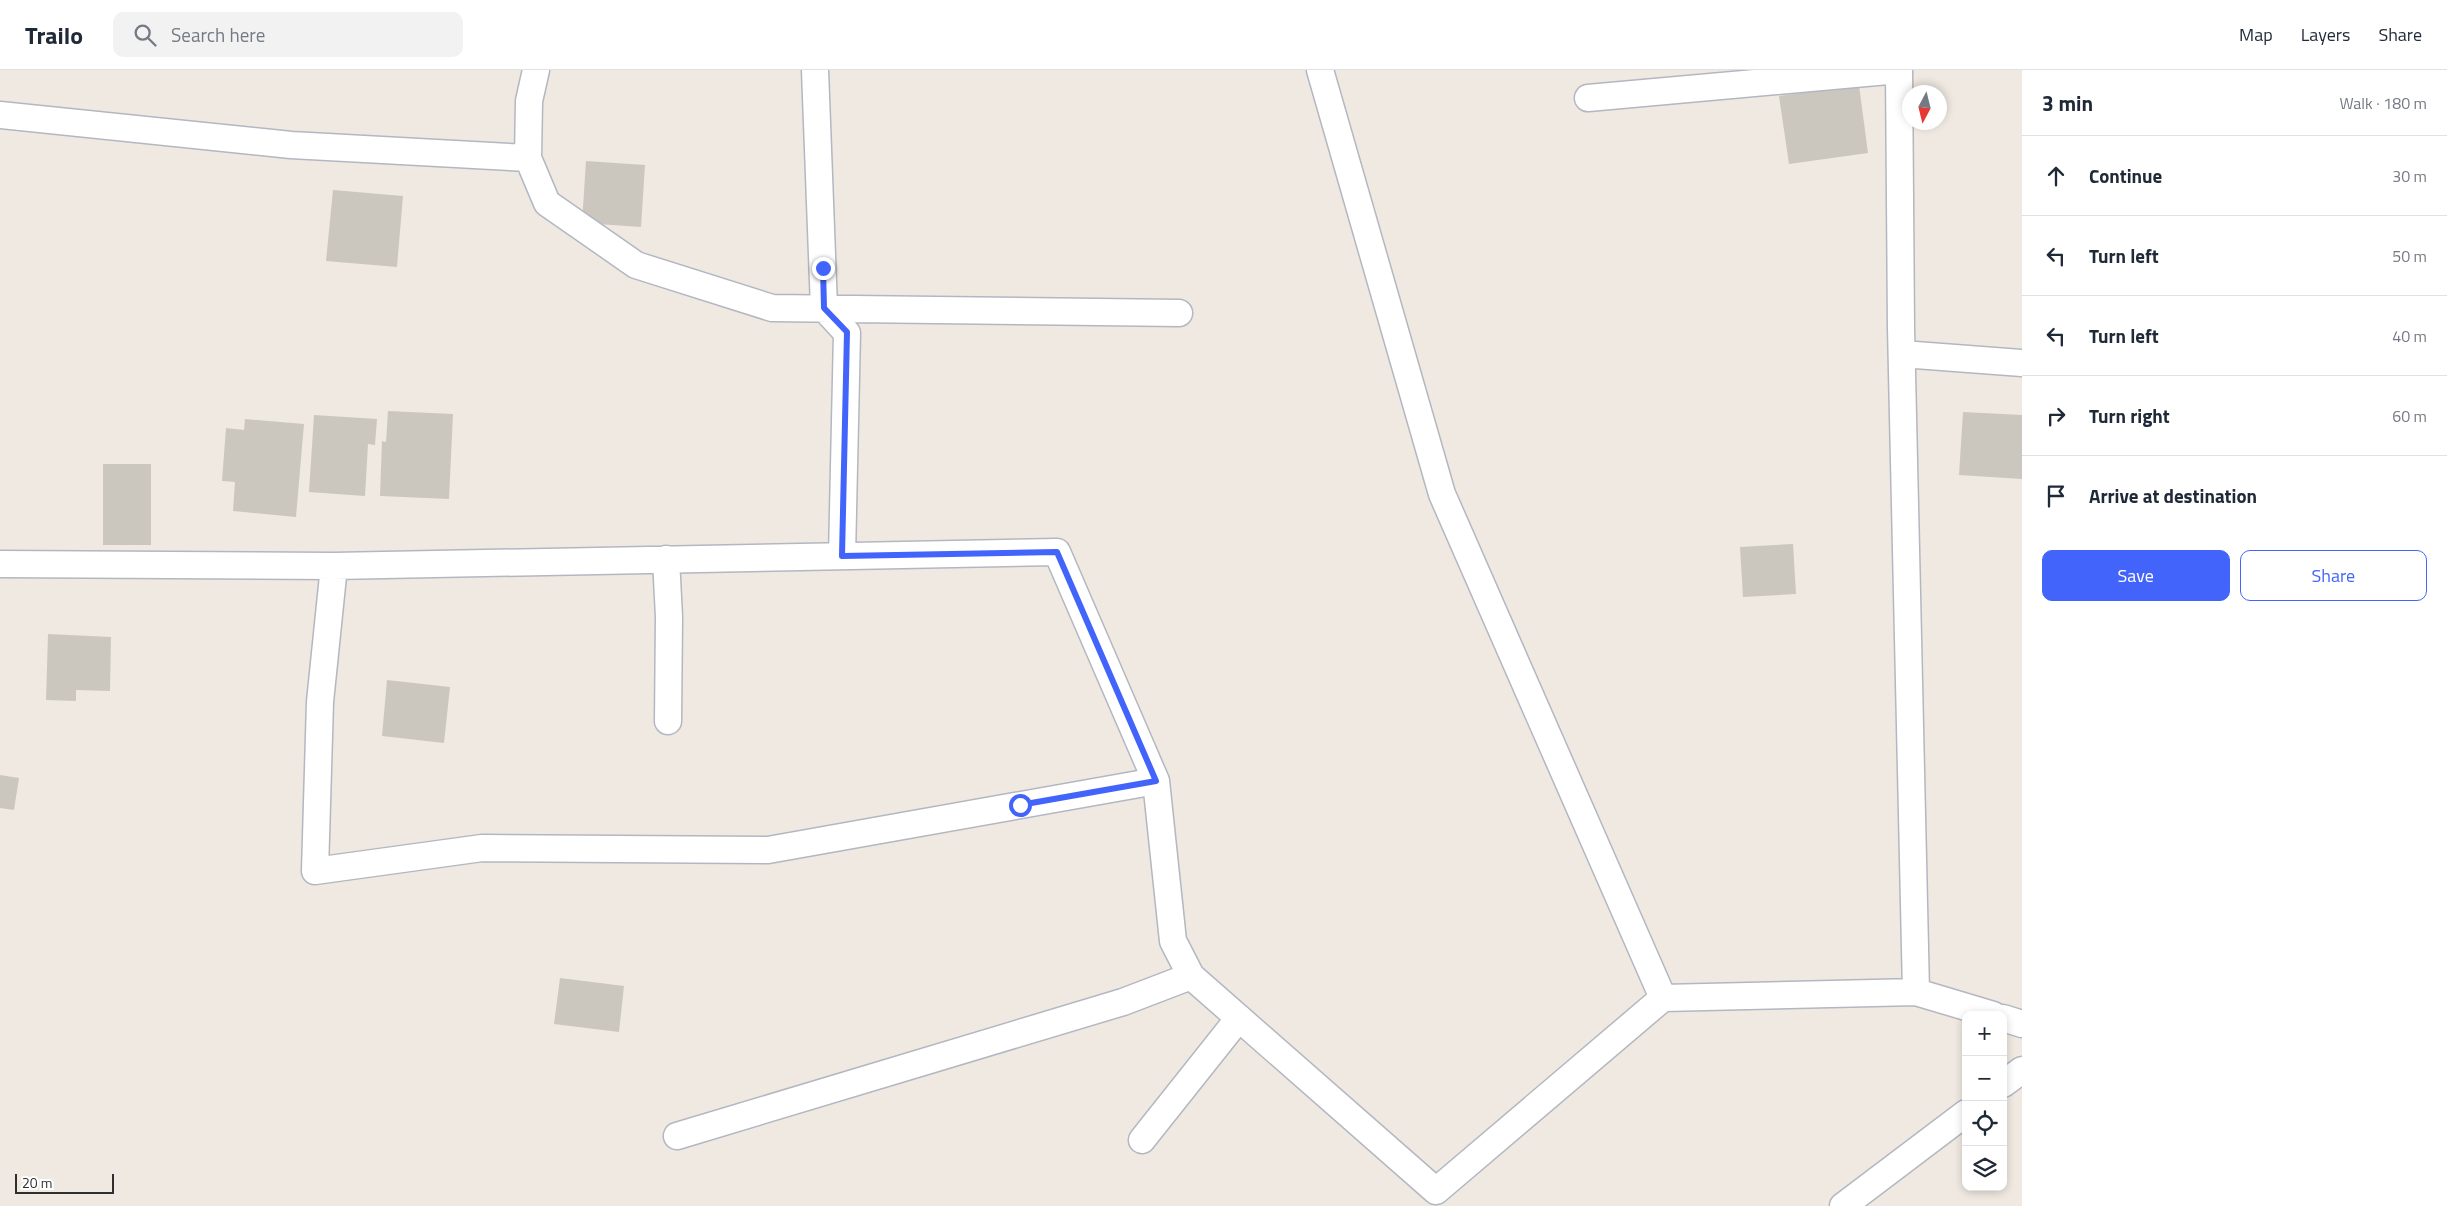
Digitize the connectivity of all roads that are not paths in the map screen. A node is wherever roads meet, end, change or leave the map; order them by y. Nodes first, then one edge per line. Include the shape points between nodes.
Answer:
1 (536, 70) edge
2 (815, 70) edge
3 (1320, 70) edge
4 (1899, 70) edge
5 (1588, 98) dead end
6 (0, 115) edge
7 (528, 158) junction
8 (824, 308) junction
9 (1179, 312) dead end
10 (1902, 354) junction
11 (2022, 363) edge
12 (842, 556) junction
13 (666, 560) junction
14 (0, 564) edge
15 (334, 566) junction
16 (668, 721) dead end
17 (1156, 781) junction
18 (1191, 976) junction
19 (1916, 992) junction
20 (1662, 998) junction
21 (1979, 1011) edge
22 (1239, 1018) junction
23 (2007, 1019) edge
24 (2022, 1024) edge
25 (2022, 1070) edge
26 (2007, 1081) edge
27 (1962, 1116) edge
28 (677, 1136) dead end
29 (1142, 1140) dead end
30 (1429, 1199) edge
31 (1844, 1206) edge

1 - 7 street via 529,101
2 - 8 street
3 - 20 street via 1442,494
4 - 5 street
4 - 10 street
6 - 7 street via 291,145
7 - 8 street via 547,204 636,265 772,308
8 - 9 street
8 - 12 street via 847,332
10 - 11 street
10 - 19 street
12 - 13 street
12 - 17 street via 1057,552
13 - 15 street
13 - 16 street
14 - 15 street
15 - 17 street via 320,702 315,871 482,848 768,850
17 - 18 street via 1173,941
18 - 22 street
18 - 28 street via 1105,1008
19 - 20 street
19 - 21 street
20 - 30 street
22 - 29 street
22 - 30 street
23 - 24 street
25 - 26 street
27 - 31 street

